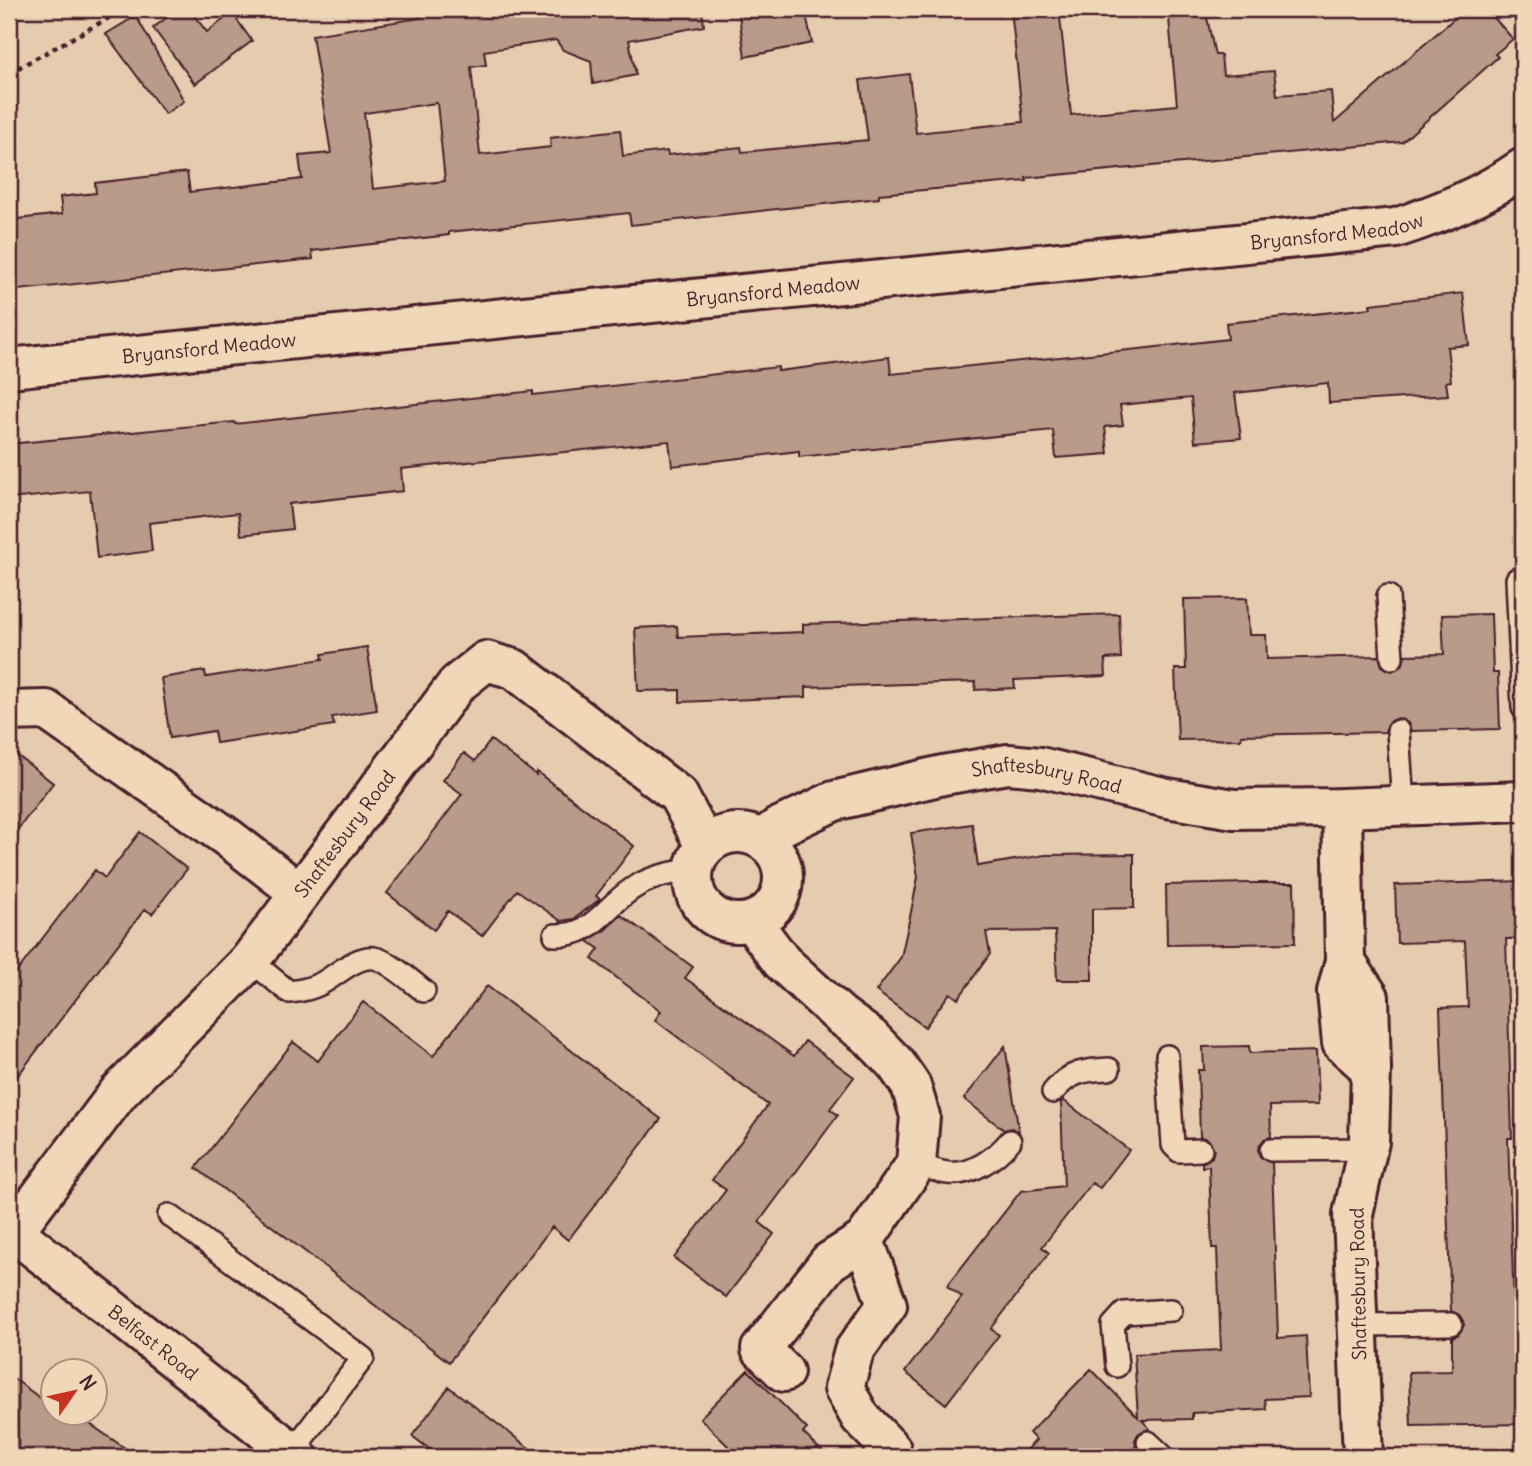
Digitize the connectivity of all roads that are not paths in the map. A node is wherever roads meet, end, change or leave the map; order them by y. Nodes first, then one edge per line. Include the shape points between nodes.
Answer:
1 (1523, 168) edge
2 (9, 368) edge
3 (1517, 579) dead end
4 (1388, 596) dead end
5 (1392, 658) dead end
6 (1523, 708) edge
7 (9, 711) edge
8 (1398, 731) dead end
9 (1523, 801) edge
10 (1403, 804) junction
11 (1342, 808) junction
12 (762, 839) junction
13 (700, 858) junction
14 (300, 893) junction
15 (752, 922) junction
16 (555, 935) dead end
17 (250, 960) junction
18 (424, 991) dead end
19 (1167, 1056) dead end
20 (1109, 1069) dead end
21 (1053, 1092) dead end
22 (1010, 1142) dead end
23 (1367, 1149) junction
24 (1201, 1150) dead end
25 (1272, 1150) dead end
26 (916, 1164) junction
27 (169, 1215) dead end
28 (11, 1229) edge
29 (864, 1240) junction
30 (1171, 1310) dead end
31 (1451, 1324) dead end
32 (1358, 1325) junction
33 (1116, 1366) dead end
34 (784, 1372) dead end
35 (1148, 1442) dead end
36 (295, 1455) edge
37 (883, 1457) edge
38 (1164, 1457) edge
39 (1363, 1457) edge

1 - 2 street, Bryansford Meadow via 1448,210 1396,229
3 - 6 lane
4 - 5 lane
7 - 14 street via 46,710
8 - 10 lane
9 - 10 street, Shaftesbury Road
10 - 11 street, Shaftesbury Road
11 - 12 street, Shaftesbury Road via 1234,808 1008,764 834,801
11 - 23 street, Shaftesbury Road via 1345,961 1369,997
12 - 13 street via 737,832 722,835
12 - 15 street via 782,865 784,881 776,905
13 - 14 street, Shaftesbury Road via 678,794 514,669 486,662 457,684
13 - 15 street via 693,878 703,908 715,918 736,924
13 - 16 lane via 632,889 579,933
14 - 17 street, Shaftesbury Road
15 - 26 street via 782,962 870,1037 911,1086 920,1116
17 - 18 lane via 289,992 319,985 357,961 375,958
17 - 28 street, Shaftesbury Road via 119,1091
19 - 24 lane via 1173,1145 1179,1150
20 - 21 lane via 1063,1079
22 - 26 lane via 988,1162 964,1172
23 - 25 lane
23 - 32 street, Shaftesbury Road via 1353,1214
26 - 29 street
27 - 36 lane via 363,1358
28 - 36 street, Belfast Road
29 - 34 street via 829,1262 761,1349
29 - 37 street via 887,1305 854,1351 844,1388 860,1417 891,1449
30 - 33 lane via 1124,1313 1113,1325
31 - 32 lane
32 - 39 street, Shaftesbury Road
35 - 38 lane

